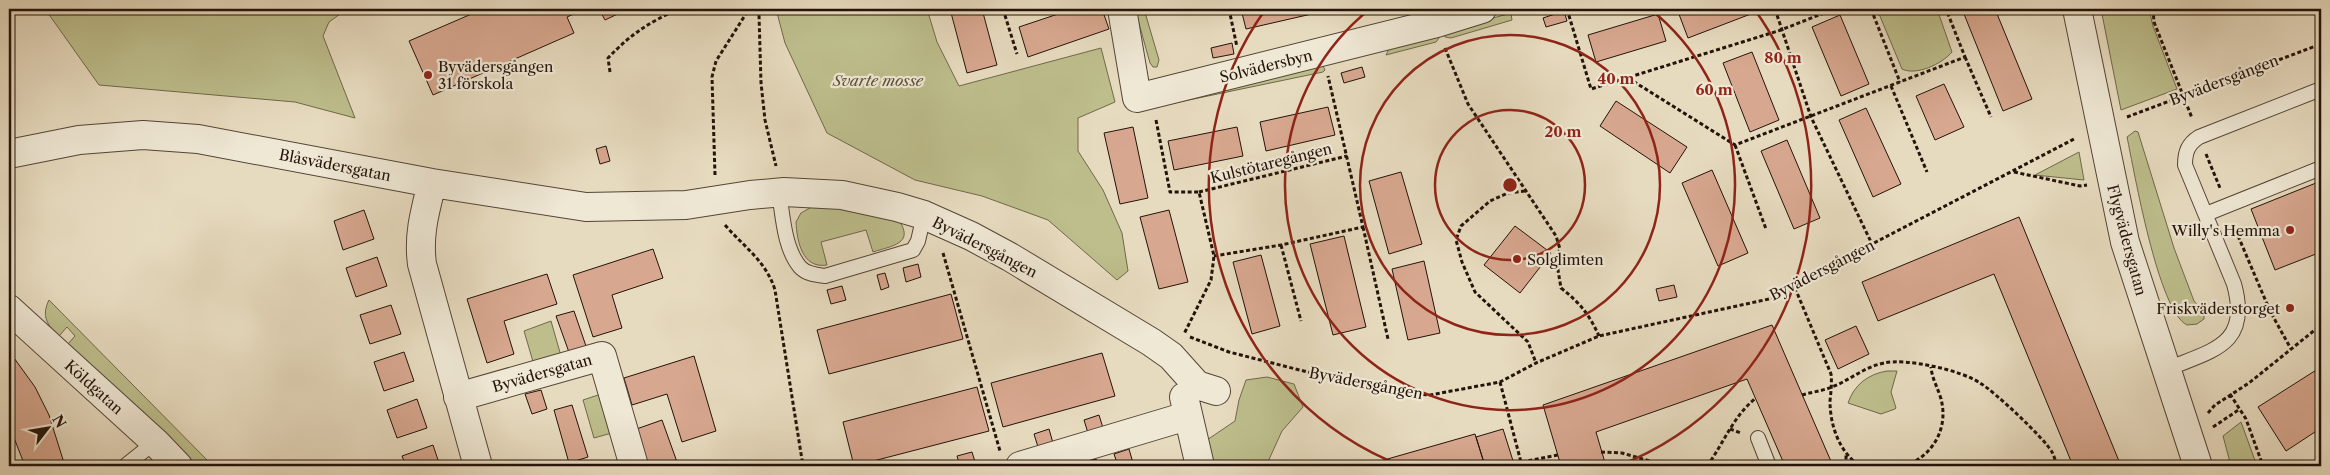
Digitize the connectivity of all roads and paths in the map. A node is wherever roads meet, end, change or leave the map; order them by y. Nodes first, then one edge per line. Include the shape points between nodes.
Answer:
1 (678, 9) edge
2 (748, 9) edge
3 (757, 9) edge
4 (1004, 9) edge
5 (1122, 9) edge
6 (1229, 9) edge
7 (1482, 9) edge
8 (1567, 9) edge
9 (1775, 9) edge
10 (1834, 9) edge
11 (1871, 9) edge
12 (1946, 9) edge
13 (2077, 9) edge
14 (2153, 9) edge
15 (1826, 10) edge
16 (1438, 23) junction
17 (1781, 30) junction
18 (2321, 44) edge
19 (1322, 52) junction
20 (1017, 54) dead end
21 (1965, 57) junction
22 (610, 72) dead end
23 (1242, 72) junction
24 (1628, 78) junction
25 (1900, 82) junction
26 (1891, 86) junction
27 (2321, 89) edge
28 (2184, 96) junction
29 (1137, 98) junction
30 (1811, 117) junction
31 (1991, 117) dead end
32 (2127, 117) dead end
33 (2199, 137) junction
34 (2077, 138) dead end
35 (1735, 146) junction
36 (9, 154) edge
37 (1348, 156) junction
38 (2321, 168) edge
39 (1927, 172) dead end
40 (2014, 172) junction
41 (2112, 182) junction
42 (432, 183) junction
43 (778, 183) junction
44 (717, 190) junction
45 (1199, 192) junction
46 (1525, 192) junction
47 (2227, 206) junction
48 (661, 207) joint
49 (2206, 214) junction
50 (1363, 227) junction
51 (921, 228) junction
52 (1766, 228) dead end
53 (1872, 244) junction
54 (1281, 245) junction
55 (1214, 256) junction
56 (1795, 288) junction
57 (9, 309) edge
58 (1301, 321) dead end
59 (2321, 325) edge
60 (1600, 336) junction
61 (1388, 339) dead end
62 (1179, 348) junction
63 (2291, 349) junction
64 (1536, 363) junction
65 (1931, 367) junction
66 (2167, 370) junction
67 (1500, 382) junction
68 (1832, 387) junction
69 (1216, 391) dead end
70 (2230, 394) junction
71 (1802, 395) dead end
72 (458, 397) junction
73 (1756, 398) dead end
74 (2240, 409) junction
75 (1187, 416) junction
76 (1758, 438) dead end
77 (155, 442) junction
78 (1601, 452) dead end
79 (1846, 454) junction
80 (1558, 455) dead end
81 (1011, 462) edge
82 (1522, 462) junction
83 (125, 466) edge
84 (178, 466) edge
85 (478, 466) edge
86 (634, 466) edge
87 (803, 466) edge
88 (1200, 466) edge
89 (1522, 466) edge
90 (1667, 466) edge
91 (1707, 466) edge
92 (1769, 466) edge
93 (1846, 466) edge
94 (1860, 466) edge
95 (1905, 466) edge
96 (2057, 466) edge
97 (2198, 466) edge
98 (2263, 466) edge

1 - 22 path via 629,36 608,58
2 - 44 path via 716,61 712,77
3 - 43 path via 765,120
4 - 20 path
5 - 29 street
6 - 23 path
7 - 16 street, Solvädersbyn
8 - 24 path via 1591,89
9 - 17 path
10 - 15 path
11 - 25 path
12 - 21 path
13 - 41 street, Flygvädersgatan
14 - 28 path via 2154,22
15 - 17 path
16 - 19 street, Solvädersbyn
16 - 46 path via 1453,72 1468,104
17 - 24 path
17 - 30 path
18 - 28 path, Byvädersgången
19 - 23 street, Solvädersbyn
19 - 37 path, Kulstötaregången
21 - 25 path
21 - 31 path
23 - 29 street, Solvädersbyn
24 - 35 path
25 - 26 path
26 - 30 path
26 - 39 path
27 - 33 lane
28 - 32 path, Byvädersgången
28 - 33 path
29 - 45 path, Kulstötaregången via 1156,118 1170,192
30 - 35 path
30 - 53 path
33 - 47 path
33 - 49 lane via 2192,141 2185,153 2185,164
34 - 40 path, Byvädersgången
35 - 52 path
36 - 42 street, Blåsvädersgatan via 79,140 143,135 198,139
37 - 45 path, Kulstötaregången
37 - 50 path, Kulstötaregången
38 - 47 lane
40 - 41 path via 2080,186
40 - 53 path, Byvädersgången
41 - 66 street, Flygvädersgatan via 2133,273
42 - 48 street, Blåsvädersgatan via 586,207
42 - 72 street via 421,227 422,264
43 - 44 street, Byvädersgången
43 - 51 street, Byvädersgången via 896,207
43 - 51 lane via 792,252 801,268 812,274 825,276 905,254 913,250
44 - 48 street, Byvädersgången
44 - 87 path via 725,224 768,271 775,290
45 - 55 path, Kulstötaregången
46 - 60 path via 1556,236 1560,249 1556,258 1561,288 1580,303
46 - 64 path via 1508,193 1490,201 1461,226 1456,240 1476,292 1528,342
47 - 49 lane
47 - 63 path via 2270,311
49 - 66 lane via 2240,304 2238,322 2221,347
50 - 54 path
50 - 61 path, Kulstötaregången
51 - 62 street, Byvädersgången via 971,236
51 - 81 path via 944,254
53 - 56 path, Byvädersgången
54 - 55 path
54 - 58 path
55 - 62 path via 1211,280
56 - 60 path, Byvädersgången via 1769,299
56 - 68 path via 1831,374
57 - 77 street, Köldgatan
59 - 63 path
60 - 64 path, Byvädersgången
62 - 67 path, Byvädersgången via 1229,352 1404,393 1430,395
62 - 69 street, Byvädersgången via 1197,385
62 - 75 street
63 - 70 path
64 - 67 path, Byvädersgången
65 - 68 path via 1899,361 1882,363
65 - 95 path via 1944,413 1941,433 1931,450
65 - 96 path via 1980,382 2044,440
66 - 97 street, Flygvädersgatan
67 - 82 path
68 - 71 path
68 - 79 path via 1830,401 1834,428
70 - 74 path
70 - 74 path via 2207,414 2211,429
72 - 85 street
72 - 86 street, Byvädersgatan via 602,356
73 - 91 path via 1745,406
74 - 98 path
75 - 81 street
75 - 88 street
76 - 92 lane
77 - 83 lane
77 - 84 street, Köldgatan
78 - 90 path via 1622,453
79 - 93 path
79 - 94 path
80 - 82 path
82 - 89 path

